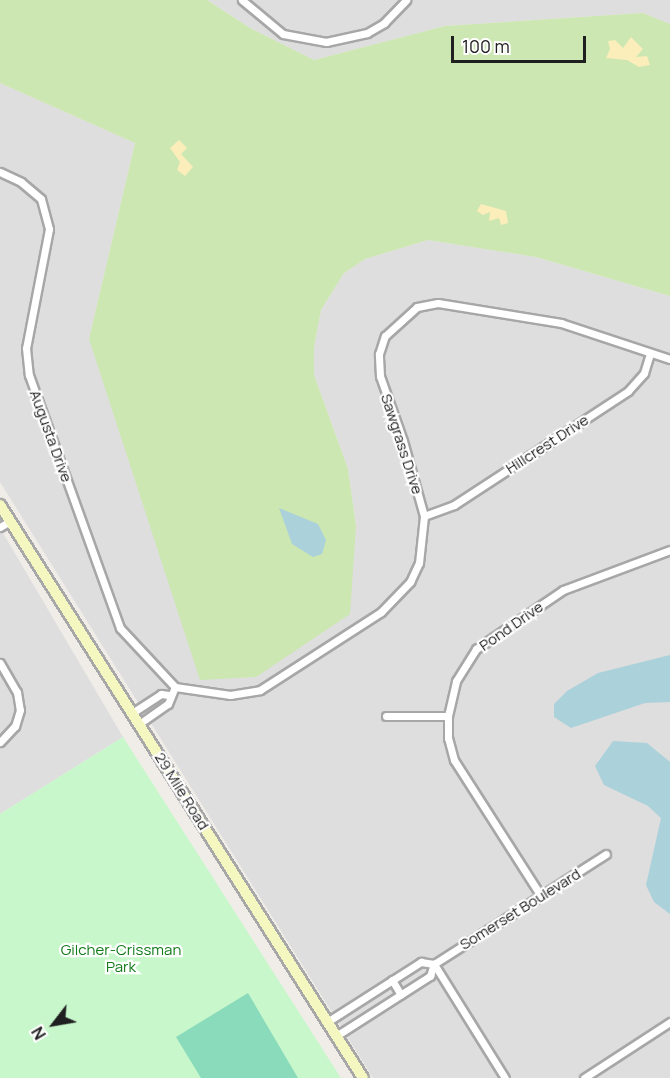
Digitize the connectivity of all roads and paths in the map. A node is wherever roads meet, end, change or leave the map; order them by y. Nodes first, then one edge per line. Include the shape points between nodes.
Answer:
1 (242, 0) edge
2 (406, 0) edge
3 (0, 172) edge
4 (650, 352) junction
5 (670, 359) edge
6 (0, 504) edge
7 (424, 516) junction
8 (10, 521) junction
9 (0, 527) edge
10 (670, 550) edge
11 (2, 666) edge
12 (175, 687) junction
13 (169, 695) junction
14 (132, 712) junction
15 (386, 716) dead end
16 (448, 717) junction
17 (139, 724) junction
18 (0, 742) edge
19 (606, 855) dead end
20 (541, 896) junction
21 (434, 964) junction
22 (392, 980) junction
23 (401, 995) junction
24 (327, 1022) junction
25 (670, 1022) edge
26 (336, 1036) junction
27 (363, 1078) edge
28 (506, 1078) edge
29 (584, 1078) edge

1 - 2 street via 283,34 326,42 367,33 384,23
3 - 12 street, Augusta Drive via 21,182 41,199 49,229 26,348 29,375 120,628
4 - 5 street, Sawgrass Drive
4 - 7 street, Hillcrest Drive via 644,373 628,391 454,505
4 - 7 street, Sawgrass Drive via 561,323 438,303 417,307 400,319 385,336 379,354 380,376
6 - 8 street, 29 Mile Road
7 - 12 street, Sawgrass Drive via 419,563 410,582 381,612 260,690 230,695
8 - 9 street
8 - 14 street, 29 Mile Road
10 - 16 street, Pond Drive via 578,582 476,649 456,681
11 - 18 street via 17,692 20,710 15,726
12 - 13 street
13 - 14 street via 161,694
13 - 17 street via 168,704
14 - 17 street, 29 Mile Road
15 - 16 street
16 - 20 street, Pond Drive via 454,760
17 - 24 street, 29 Mile Road
19 - 20 street, Somerset Boulevard
20 - 21 street, Somerset Boulevard
21 - 22 street, Somerset Boulevard via 421,962
21 - 23 street, Somerset Boulevard via 430,976
21 - 28 street
22 - 23 street
22 - 24 street, Somerset Boulevard
23 - 26 street, Somerset Boulevard
24 - 26 street, 29 Mile Road
25 - 29 street
26 - 27 street, 29 Mile Road

